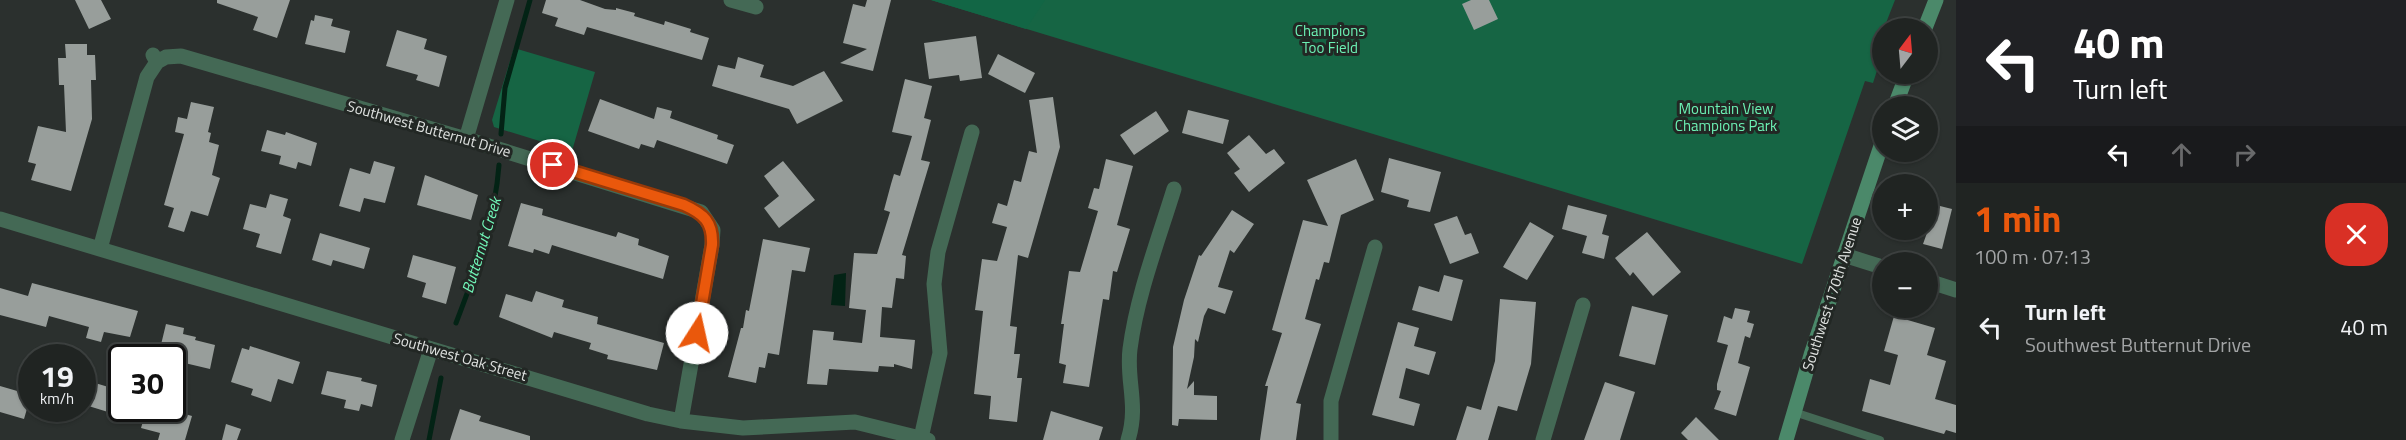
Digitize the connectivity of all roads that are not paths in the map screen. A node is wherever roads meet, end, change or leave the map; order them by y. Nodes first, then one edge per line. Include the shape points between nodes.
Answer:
1 (507, 0) edge
2 (731, 0) edge
3 (1936, 0) edge
4 (756, 7) dead end
5 (1929, 18) edge
6 (972, 132) dead end
7 (465, 139) junction
8 (1876, 162) edge
9 (1174, 189) dead end
10 (0, 219) edge
11 (1375, 247) dead end
12 (100, 249) junction
13 (1844, 255) junction
14 (1872, 264) edge
15 (1938, 284) edge
16 (1956, 290) edge
17 (1583, 305) dead end
18 (431, 349) junction
19 (1794, 412) junction
20 (681, 421) junction
21 (925, 439) edge
22 (402, 440) edge
23 (1128, 440) edge
24 (1332, 440) edge
25 (1543, 440) edge
26 (1786, 440) edge
27 (1880, 440) edge

1 - 7 street
2 - 4 street
3 - 5 main road
6 - 21 street via 938,252 934,284 940,353
7 - 12 street, Southwest Butternut Drive via 181,56 155,58
7 - 20 street, Southwest Butternut Drive via 684,205 701,212 708,221 713,230 712,245
8 - 13 main road, Southwest 170th Avenue
9 - 23 street via 1133,328 1129,359 1133,427
10 - 12 street, Southwest Oak Street
11 - 24 street via 1332,400
12 - 18 street, Southwest Oak Street
13 - 14 street
13 - 19 main road, Southwest 170th Avenue
15 - 16 street
17 - 25 street
18 - 20 street, Southwest Oak Street
18 - 22 street
19 - 26 main road, Southwest 170th Avenue
19 - 27 lane
20 - 21 street, Southwest Oak Street via 743,428 855,422

